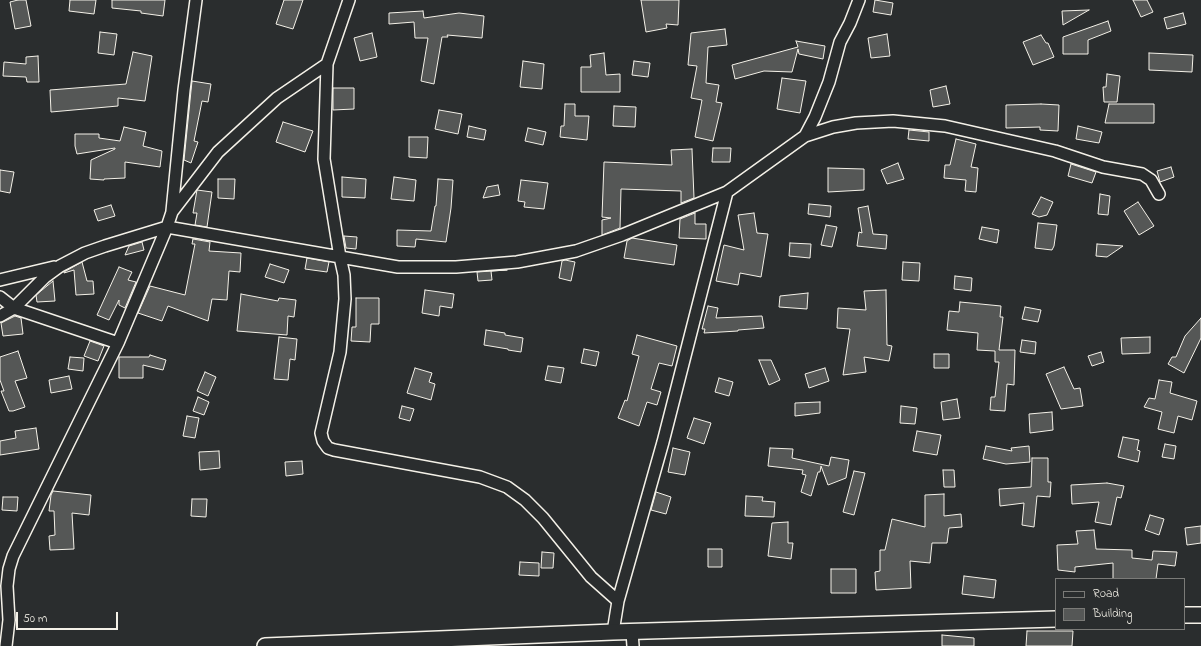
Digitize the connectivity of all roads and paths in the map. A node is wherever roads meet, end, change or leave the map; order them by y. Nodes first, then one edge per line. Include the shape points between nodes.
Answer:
1 (196, 0) edge
2 (349, 0) edge
3 (859, 0) edge
4 (327, 64) junction
5 (805, 136) junction
6 (727, 192) junction
7 (1158, 194) dead end
8 (172, 212) junction
9 (167, 227) junction
10 (340, 257) junction
11 (60, 266) junction
12 (0, 280) edge
13 (0, 297) edge
14 (14, 308) junction
15 (0, 316) edge
16 (118, 343) junction
17 (618, 601) junction
18 (1201, 615) edge
19 (1185, 616) edge
20 (1055, 619) edge
21 (613, 632) junction
22 (632, 639) edge
23 (6, 646) edge
24 (266, 646) edge

1 - 8 street
2 - 4 street
3 - 5 street via 840,42 829,82
4 - 8 street via 277,98 218,152
4 - 10 street via 324,160
5 - 6 street
5 - 7 street via 856,123 893,121 945,126 1055,150 1103,167 1142,174 1151,180
6 - 10 street via 576,251 517,262 456,267 398,267
6 - 17 street via 663,442
8 - 9 street
9 - 10 street
9 - 11 street via 85,253
9 - 16 street
10 - 17 street via 345,299 340,352 321,433 325,445 334,450 480,477 507,487 539,513 592,577
11 - 12 street
11 - 14 street
13 - 14 street
14 - 15 street
14 - 16 street
16 - 23 street via 13,556 7,586 9,620
17 - 21 street
18 - 19 street
20 - 22 street
21 - 22 street
21 - 24 street

